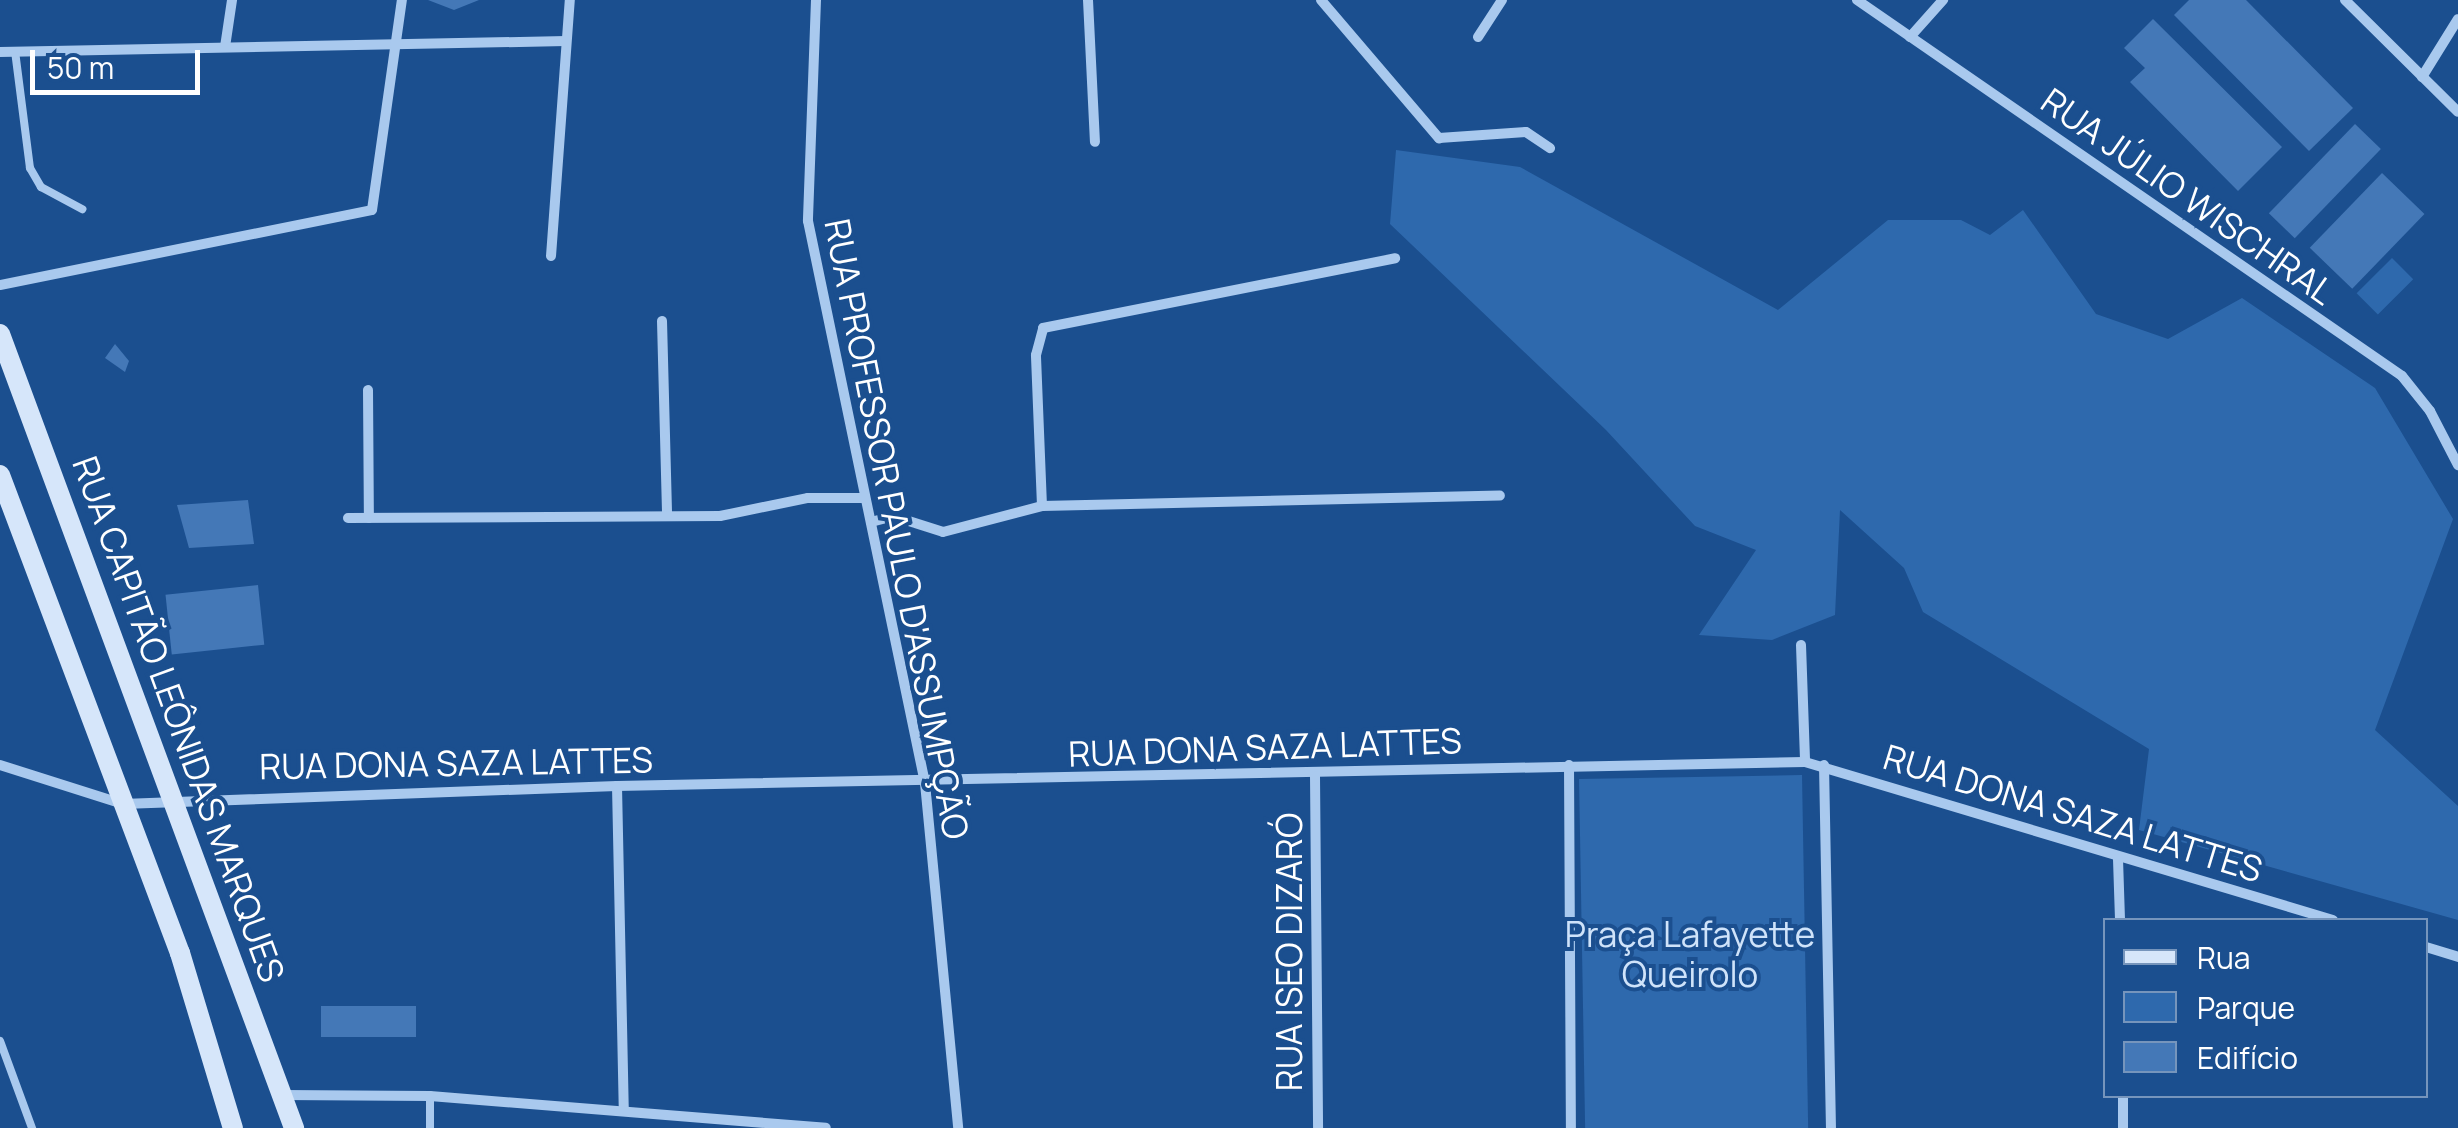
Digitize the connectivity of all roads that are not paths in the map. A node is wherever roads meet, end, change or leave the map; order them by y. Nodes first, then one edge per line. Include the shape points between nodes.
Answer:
1 (232, 0) edge
2 (402, 0) edge
3 (570, 0) edge
4 (816, 0) edge
5 (1088, 0) edge
6 (1320, 0) edge
7 (1502, 0) edge
8 (1857, 0) edge
9 (1944, 0) edge
10 (2344, 0) edge
11 (2458, 19) edge
12 (1478, 37) dead end
13 (1910, 37) junction
14 (566, 40) junction
15 (397, 44) junction
16 (225, 47) junction
17 (15, 51) junction
18 (0, 52) edge
19 (2422, 77) junction
20 (2458, 112) edge
21 (1094, 142) dead end
22 (1550, 148) dead end
23 (82, 209) dead end
24 (551, 256) dead end
25 (1395, 258) dead end
26 (0, 284) edge
27 (662, 321) dead end
28 (0, 334) edge
29 (368, 390) dead end
30 (2458, 465) edge
31 (1, 482) edge
32 (1500, 496) dead end
33 (865, 498) junction
34 (1042, 506) junction
35 (667, 516) junction
36 (348, 518) dead end
37 (369, 518) junction
38 (870, 522) junction
39 (1801, 645) dead end
40 (1805, 762) junction
41 (1569, 764) junction
42 (1824, 764) junction
43 (0, 766) edge
44 (1314, 776) junction
45 (925, 784) junction
46 (617, 786) junction
47 (176, 798) junction
48 (123, 804) junction
49 (2118, 859) junction
50 (2120, 918) edge
51 (2326, 918) edge
52 (2428, 948) edge
53 (2458, 956) edge
54 (0, 1041) edge
55 (282, 1095) junction
56 (430, 1096) junction
57 (2123, 1098) edge
58 (624, 1109) junction
59 (32, 1128) edge
60 (233, 1128) edge
61 (294, 1128) edge
62 (430, 1128) edge
63 (826, 1128) edge
64 (958, 1128) edge
65 (1318, 1128) edge
66 (1572, 1128) edge
67 (1830, 1128) edge
68 (2124, 1128) edge

1 - 16 street
2 - 15 street
3 - 14 street
4 - 33 street, RUA PROFESSOR PAULO D'ASSUMPÇÃO via 808,221
5 - 21 street
6 - 22 street via 1439,138 1526,132
7 - 12 street
8 - 13 street, RUA JÚLIO WISCHRAL
9 - 13 street
10 - 19 street
11 - 19 street
13 - 30 street, RUA JÚLIO WISCHRAL via 2402,376 2430,411
14 - 15 street
14 - 24 street
15 - 16 street
15 - 26 street via 372,210
16 - 17 street
17 - 18 street
17 - 23 lane via 30,168 42,187
19 - 20 street
25 - 34 street via 1042,328 1036,356
27 - 35 street
28 - 47 main road, RUA CAPITÃO LEÔNIDAS MARQUES
29 - 37 street
31 - 48 main road
32 - 34 street
33 - 35 street
33 - 38 street, RUA PROFESSOR PAULO D'ASSUMPÇÃO
34 - 38 street via 943,532 894,516
35 - 37 street
36 - 37 street
38 - 45 street, RUA PROFESSOR PAULO D'ASSUMPÇÃO
39 - 40 street
40 - 41 street, RUA DONA SAZA LATTES
40 - 42 street, RUA DONA SAZA LATTES
41 - 44 street, RUA DONA SAZA LATTES
41 - 66 street
42 - 49 street, RUA DONA SAZA LATTES
42 - 67 street
43 - 48 street
44 - 45 street, RUA DONA SAZA LATTES
44 - 65 street, RUA ISEO DIZARÓ
45 - 46 street, RUA DONA SAZA LATTES
45 - 64 street, RUA PROFESSOR PAULO D'ASSUMPÇÃO
46 - 47 street, RUA DONA SAZA LATTES
46 - 58 street
47 - 48 street, RUA DONA SAZA LATTES
47 - 55 main road, RUA CAPITÃO LEÔNIDAS MARQUES
48 - 60 main road via 201,1013
49 - 50 street
49 - 51 street, RUA DONA SAZA LATTES
52 - 53 street
54 - 59 lane
55 - 56 street
55 - 61 main road, RUA CAPITÃO LEÔNIDAS MARQUES
56 - 58 street
56 - 62 lane
57 - 68 street
58 - 63 street

